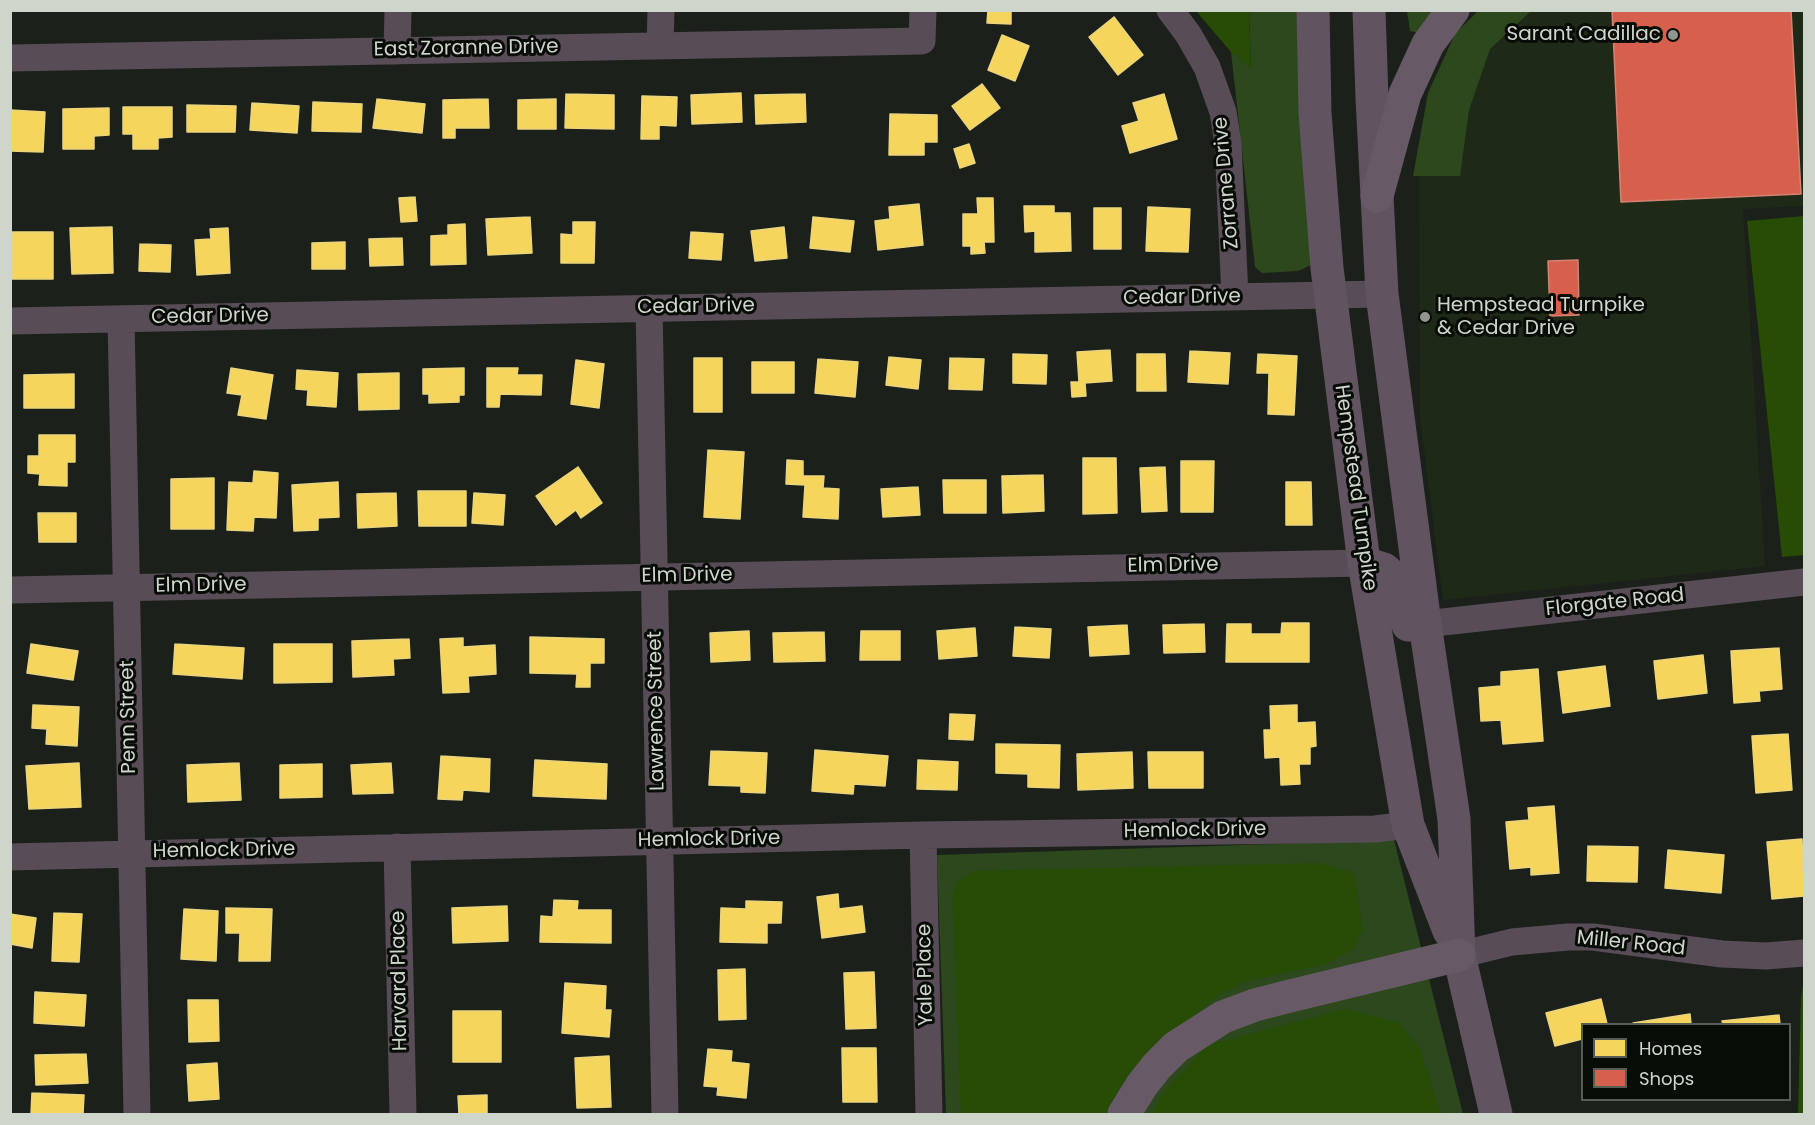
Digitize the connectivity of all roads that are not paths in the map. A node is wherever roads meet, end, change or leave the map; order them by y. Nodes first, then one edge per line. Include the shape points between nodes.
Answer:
1 (398, 10) edge
2 (661, 10) edge
3 (923, 10) edge
4 (1170, 10) edge
5 (1313, 10) edge
6 (1369, 10) edge
7 (1453, 10) edge
8 (660, 46) junction
9 (397, 51) junction
10 (10, 58) edge
11 (1377, 196) junction
12 (1382, 294) junction
13 (1329, 295) junction
14 (1235, 297) junction
15 (649, 308) junction
16 (121, 319) junction
17 (10, 321) edge
18 (1364, 563) junction
19 (654, 577) junction
20 (1804, 582) edge
21 (125, 588) junction
22 (10, 590) edge
23 (1425, 624) junction
24 (1443, 751) junction
25 (1408, 825) junction
26 (923, 835) junction
27 (660, 841) junction
28 (397, 847) junction
29 (132, 854) junction
30 (10, 857) edge
31 (1804, 953) edge
32 (1459, 955) junction
33 (137, 1114) edge
34 (402, 1114) edge
35 (665, 1114) edge
36 (929, 1114) edge
37 (1124, 1114) edge
38 (1496, 1114) edge

1 - 9 street
2 - 8 street
3 - 8 street, East Zoranne Drive via 922,40
4 - 14 street, Zorrane Drive via 1207,67 1223,112
5 - 13 main road, Hempstead Turnpike via 1316,124
6 - 11 main road, Hempstead Turnpike
7 - 11 highway via 1428,44 1406,94
8 - 9 street, East Zoranne Drive
9 - 10 street, East Zoranne Drive
11 - 12 main road, Hempstead Turnpike
12 - 13 street, Cedar Drive
12 - 23 main road, Hempstead Turnpike
13 - 14 street, Cedar Drive
13 - 18 main road, Hempstead Turnpike
14 - 15 street, Cedar Drive
15 - 16 street, Cedar Drive
15 - 19 street, Lawrence Street
16 - 17 street, Cedar Drive
16 - 21 street, Penn Street
18 - 19 street, Elm Drive
18 - 24 main road via 1384,569 1397,584
18 - 25 main road, Hempstead Turnpike
19 - 21 street, Elm Drive
19 - 27 street, Lawrence Street
20 - 23 street, Florgate Road
21 - 22 street, Elm Drive
21 - 29 street, Penn Street
23 - 24 main road, Hempstead Turnpike
24 - 32 main road, Hempstead Turnpike via 1454,819
25 - 26 street, Hemlock Drive via 1364,829
25 - 32 main road, Hempstead Turnpike
26 - 27 street, Hemlock Drive
26 - 36 street, Yale Place
27 - 28 street, Hemlock Drive
27 - 35 street, Lawrence Street
28 - 29 street, Hemlock Drive
28 - 34 street, Harvard Place
29 - 30 street, Hemlock Drive
29 - 33 street, Penn Street
31 - 32 street, Miller Road via 1722,954 1568,937 1512,942
32 - 37 highway via 1255,1005 1223,1017 1176,1047 1156,1066
32 - 38 main road, Hempstead Turnpike

